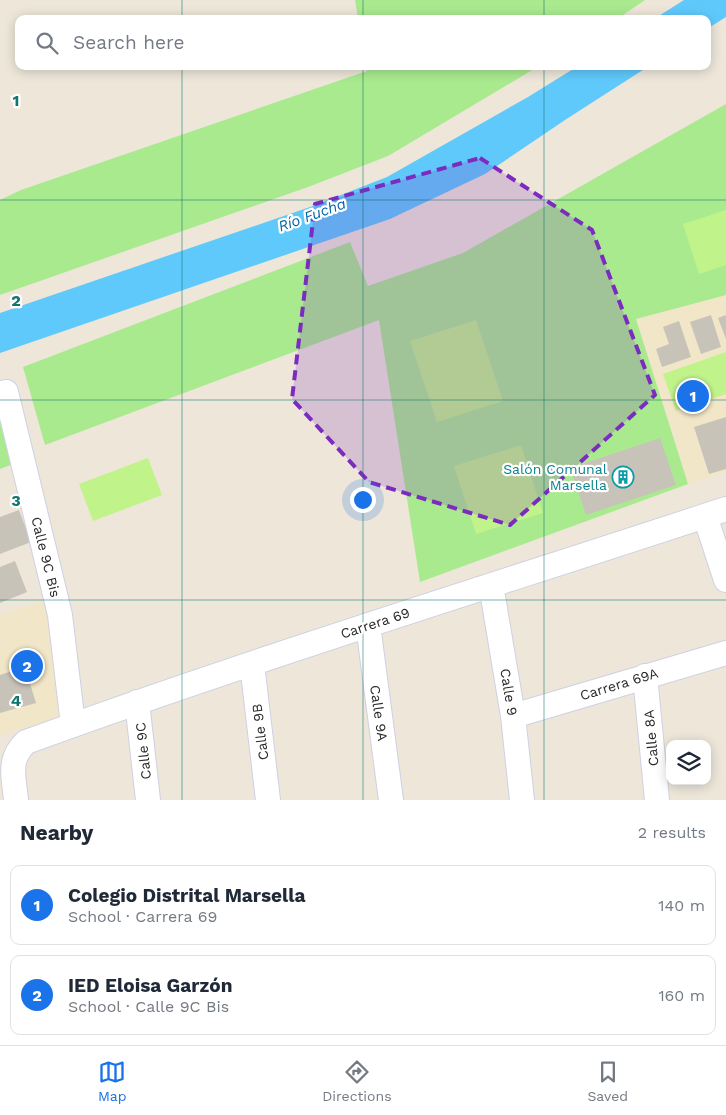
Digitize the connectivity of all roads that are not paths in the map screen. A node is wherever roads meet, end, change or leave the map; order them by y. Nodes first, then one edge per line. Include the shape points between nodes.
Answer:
1 (3, 393) edge
2 (715, 513) edge
3 (726, 580) edge
4 (491, 584) junction
5 (368, 625) junction
6 (726, 653) edge
7 (252, 664) junction
8 (645, 676) junction
9 (137, 702) junction
10 (513, 716) junction
11 (74, 725) junction
12 (16, 800) edge
13 (148, 800) edge
14 (268, 800) edge
15 (391, 800) edge
16 (522, 800) edge
17 (657, 800) edge

1 - 11 street, Calle 9C Bis via 60,616
2 - 3 street
2 - 4 street, Carrera 69
4 - 5 street, Carrera 69
4 - 10 street, Calle 9
5 - 7 street, Carrera 69
5 - 15 street, Calle 9A
6 - 8 street, Carrera 69A
7 - 9 street, Carrera 69
7 - 14 street, Calle 9B
8 - 10 street, Carrera 69A
8 - 17 street, Calle 8A
9 - 11 street, Carrera 69
9 - 13 street, Calle 9C
10 - 16 street, Calle 9
11 - 12 street, Carrera 69 via 26,742 18,750 13,772

